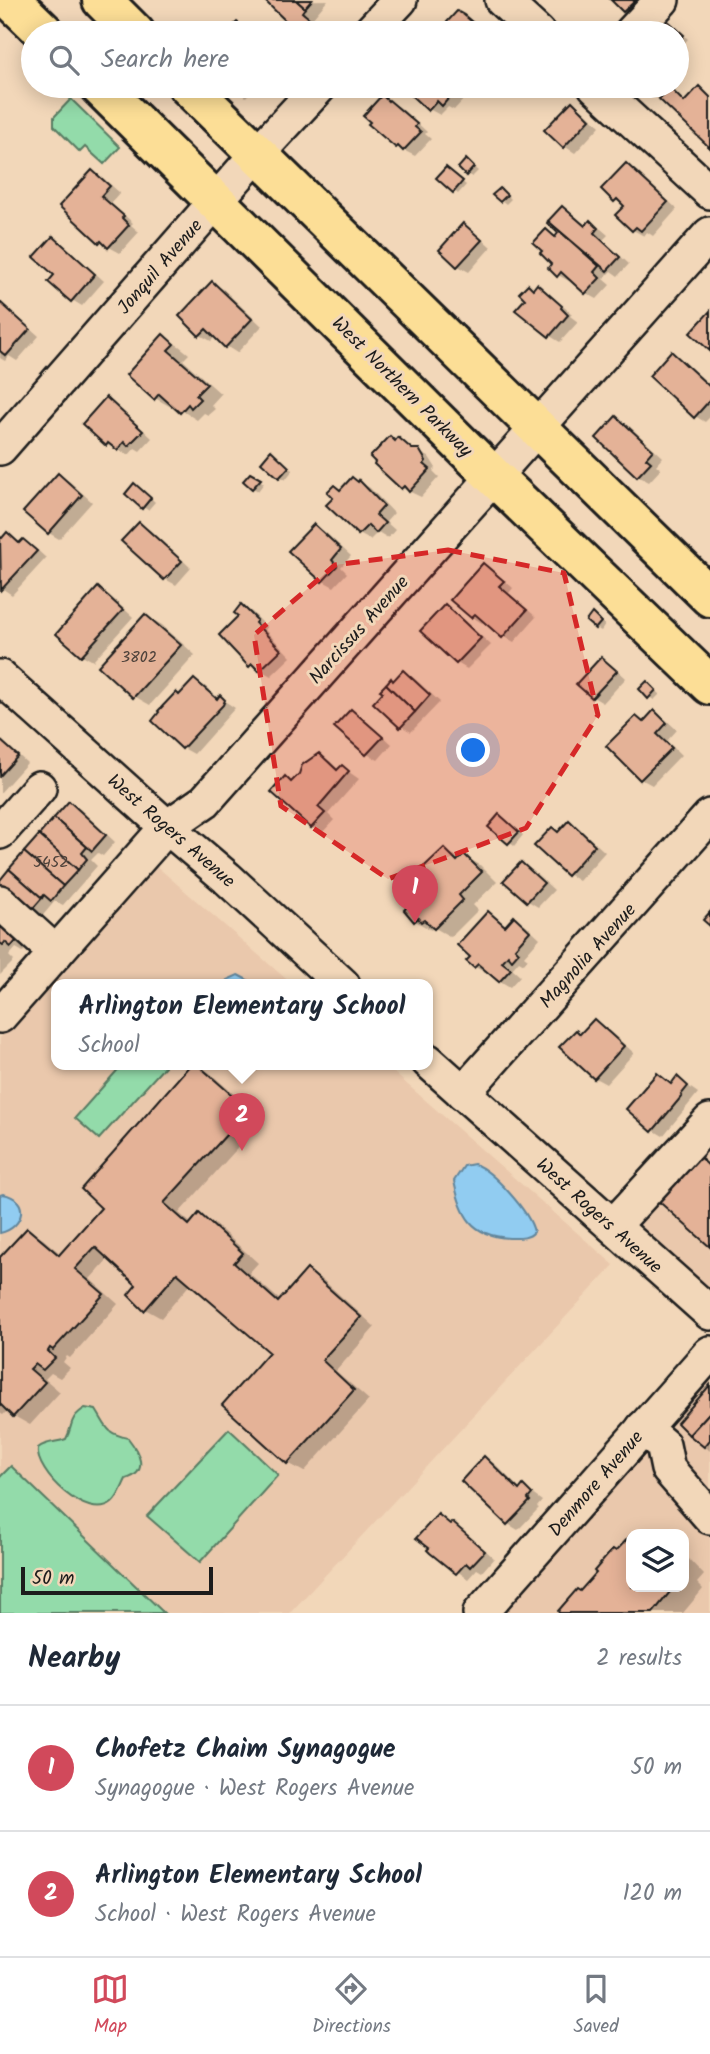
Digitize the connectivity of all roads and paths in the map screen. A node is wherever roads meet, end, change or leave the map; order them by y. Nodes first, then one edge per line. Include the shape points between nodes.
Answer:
1 (11, 0) edge
2 (102, 0) edge
3 (400, 0) edge
4 (502, 0) edge
5 (662, 0) edge
6 (33, 21) edge
7 (123, 21) edge
8 (380, 21) edge
9 (525, 21) edge
10 (642, 21) edge
11 (111, 98) edge
12 (200, 98) edge
13 (309, 98) edge
14 (608, 98) edge
15 (257, 154) junction
16 (710, 192) edge
17 (216, 200) junction
18 (710, 234) edge
19 (537, 428) junction
20 (0, 448) edge
21 (494, 477) junction
22 (710, 597) edge
23 (0, 677) edge
24 (710, 685) edge
25 (39, 788) dead end
26 (710, 816) edge
27 (167, 827) junction
28 (0, 832) edge
29 (0, 902) edge
30 (56, 953) junction
31 (336, 979) edge
32 (0, 1016) edge
33 (433, 1065) edge
34 (464, 1093) junction
35 (710, 1121) edge
36 (613, 1226) junction
37 (710, 1313) edge
38 (710, 1353) edge
39 (643, 1428) junction
40 (710, 1517) edge
41 (480, 1613) edge

1 - 6 main road
2 - 7 main road
3 - 8 street
4 - 9 street
5 - 10 street
11 - 17 main road, West Northern Parkway
12 - 15 main road
13 - 15 street, Jonquil Avenue
14 - 16 street
15 - 17 street, Jonquil Avenue
15 - 19 main road
17 - 20 street, Jonquil Avenue
17 - 21 main road, West Northern Parkway
18 - 19 street, Narcissus Avenue
19 - 21 street, Narcissus Avenue
19 - 22 main road
21 - 24 main road, West Northern Parkway
21 - 27 street, Narcissus Avenue via 205,801
23 - 27 street, West Rogers Avenue
25 - 28 street
26 - 34 street, Magnolia Avenue
27 - 30 street, Narcissus Avenue
27 - 31 street, West Rogers Avenue
29 - 30 street
30 - 32 street, Narcissus Avenue
33 - 34 street, West Rogers Avenue
34 - 36 street, West Rogers Avenue
35 - 36 street
36 - 37 street, West Rogers Avenue
38 - 39 street, Denmore Avenue
39 - 40 street via 663,1445 667,1469
39 - 41 street, Denmore Avenue

